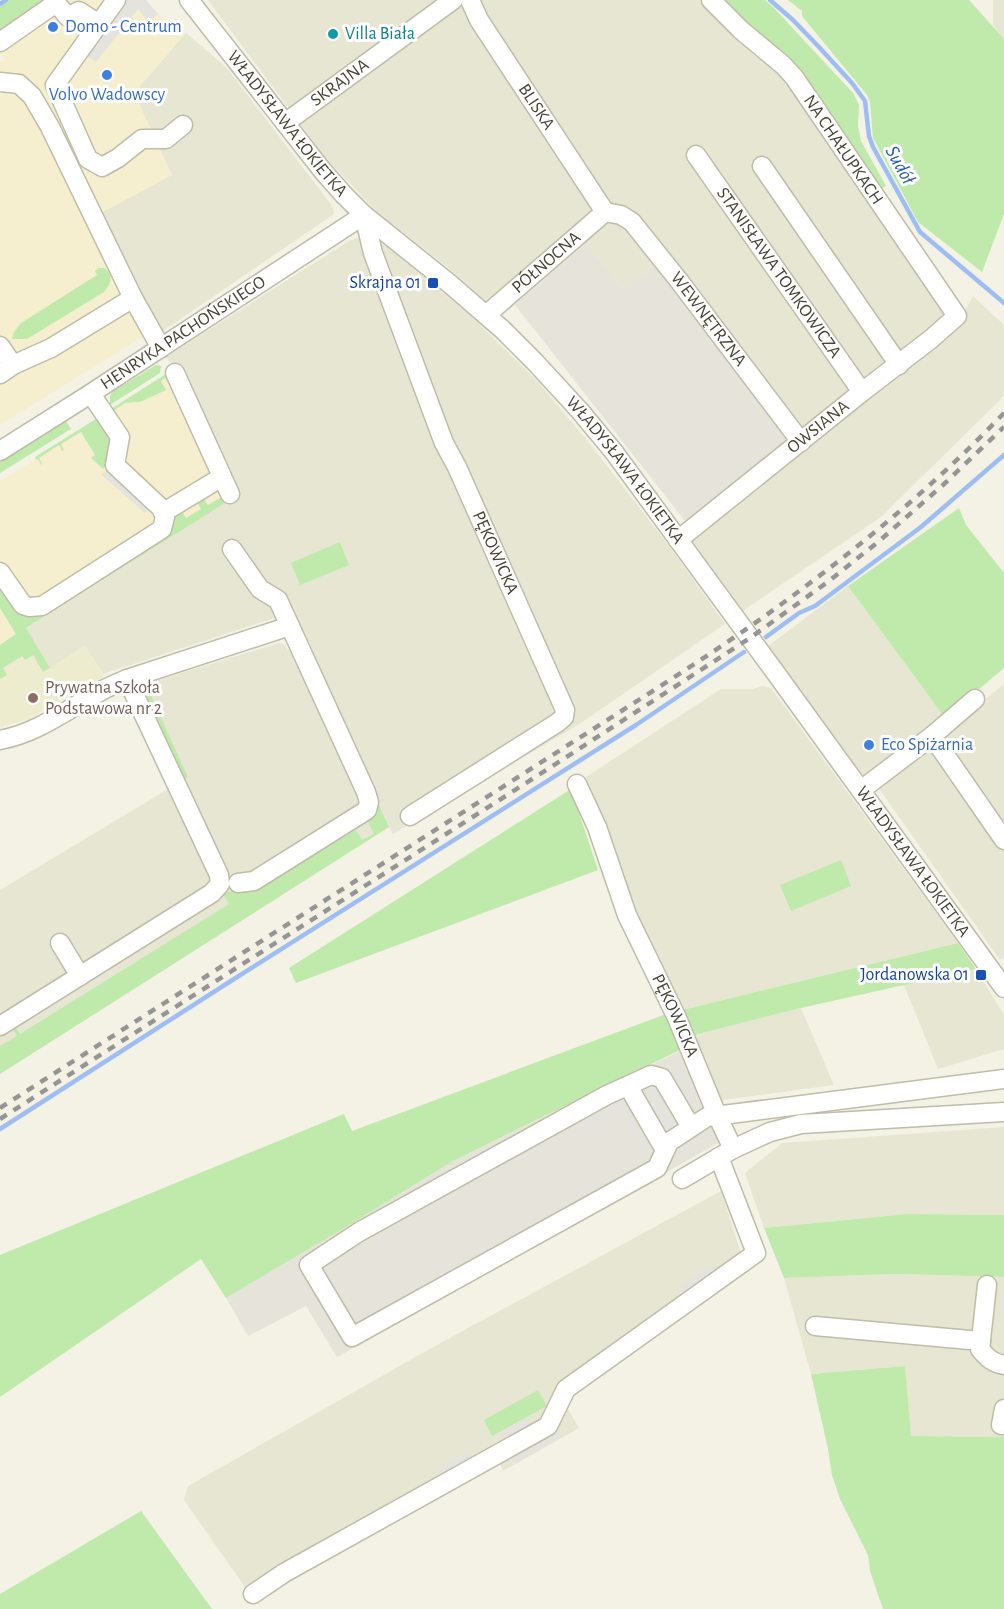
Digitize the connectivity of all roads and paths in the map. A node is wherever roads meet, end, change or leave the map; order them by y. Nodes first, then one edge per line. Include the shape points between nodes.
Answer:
1 (116, 0) edge
2 (189, 0) edge
3 (453, 0) edge
4 (470, 0) edge
5 (711, 0) edge
6 (99, 24) junction
7 (0, 42) edge
8 (0, 82) edge
9 (285, 123) junction
10 (183, 125) dead end
11 (696, 155) dead end
12 (762, 166) dead end
13 (605, 212) junction
14 (364, 215) junction
15 (133, 298) junction
16 (486, 315) junction
17 (957, 316) joint
18 (0, 346) edge
19 (161, 348) junction
20 (899, 365) junction
21 (7, 370) edge
22 (175, 374) dead end
23 (862, 392) junction
24 (91, 394) junction
25 (801, 442) junction
26 (0, 451) edge
27 (164, 512) junction
28 (678, 540) junction
29 (232, 549) dead end
30 (0, 572) edge
31 (290, 627) junction
32 (127, 679) junction
33 (975, 699) dead end
34 (933, 736) junction
35 (0, 740) edge
36 (577, 784) dead end
37 (861, 790) junction
38 (410, 816) dead end
39 (1004, 840) edge
40 (238, 883) dead end
41 (60, 943) dead end
42 (80, 976) junction
43 (1004, 988) edge
44 (0, 1026) edge
45 (1004, 1079) edge
46 (628, 1086) junction
47 (1004, 1112) edge
48 (717, 1115) junction
49 (691, 1127) junction
50 (665, 1150) junction
51 (726, 1153) junction
52 (682, 1179) dead end
53 (987, 1285) dead end
54 (815, 1326) dead end
55 (981, 1341) junction
56 (1004, 1365) edge
57 (1004, 1409) edge
58 (1004, 1425) edge
59 (253, 1594) dead end

1 - 6 street
2 - 9 street, WŁADYSŁAWA ŁOKIETKA
3 - 9 street, SKRAJNA
4 - 13 street, BLISKA via 479,20
5 - 17 street, NA CHAŁUPKACH via 794,78
6 - 7 street via 79,11 68,17 56,3
6 - 10 street via 55,85 88,159 102,167 142,139 166,139
8 - 15 street via 19,84 32,96
9 - 14 street, WŁADYSŁAWA ŁOKIETKA
11 - 23 street, STANISŁAWA TOMKOWICZA
12 - 20 street
13 - 16 street, PÓŁNOCNA
13 - 25 street, WEWNĘTRZNA via 632,222
14 - 16 street, WŁADYSŁAWA ŁOKIETKA
14 - 19 street, HENRYKA PACHOŃSKIEGO
14 - 38 street, PĘKOWICKA via 373,253 444,443 565,710 557,723
15 - 19 street
15 - 21 street
16 - 28 street, WŁADYSŁAWA ŁOKIETKA via 580,411
17 - 20 street, OWSIANA
18 - 21 street
19 - 24 street, HENRYKA PACHOŃSKIEGO
20 - 23 street, OWSIANA
22 - 27 street via 226,486
23 - 25 street, OWSIANA
24 - 26 street, HENRYKA PACHOŃSKIEGO
24 - 27 street via 120,437 115,465
25 - 28 street, OWSIANA
27 - 30 street via 162,529 42,606 23,605
28 - 37 street, WŁADYSŁAWA ŁOKIETKA
29 - 31 street via 260,589 278,600
31 - 32 street
31 - 40 street via 369,802 367,810 254,881
32 - 35 street via 32,731
32 - 42 street via 220,884 212,893
33 - 34 street
34 - 37 street
34 - 39 street
36 - 48 street, PĘKOWICKA via 597,827 627,915 677,1018
37 - 43 street, WŁADYSŁAWA ŁOKIETKA
41 - 42 street
42 - 44 street
45 - 48 street
46 - 49 street via 651,1076 662,1078
46 - 50 street
46 - 50 street via 359,1232 309,1265 352,1337 657,1168
47 - 51 street via 801,1124 770,1132
48 - 49 street
48 - 51 street, PĘKOWICKA
49 - 50 street via 669,1142
51 - 52 street
51 - 59 street, PĘKOWICKA via 756,1253 566,1389 548,1426
53 - 55 street
54 - 55 street
55 - 56 street via 980,1349 985,1356
57 - 58 street

